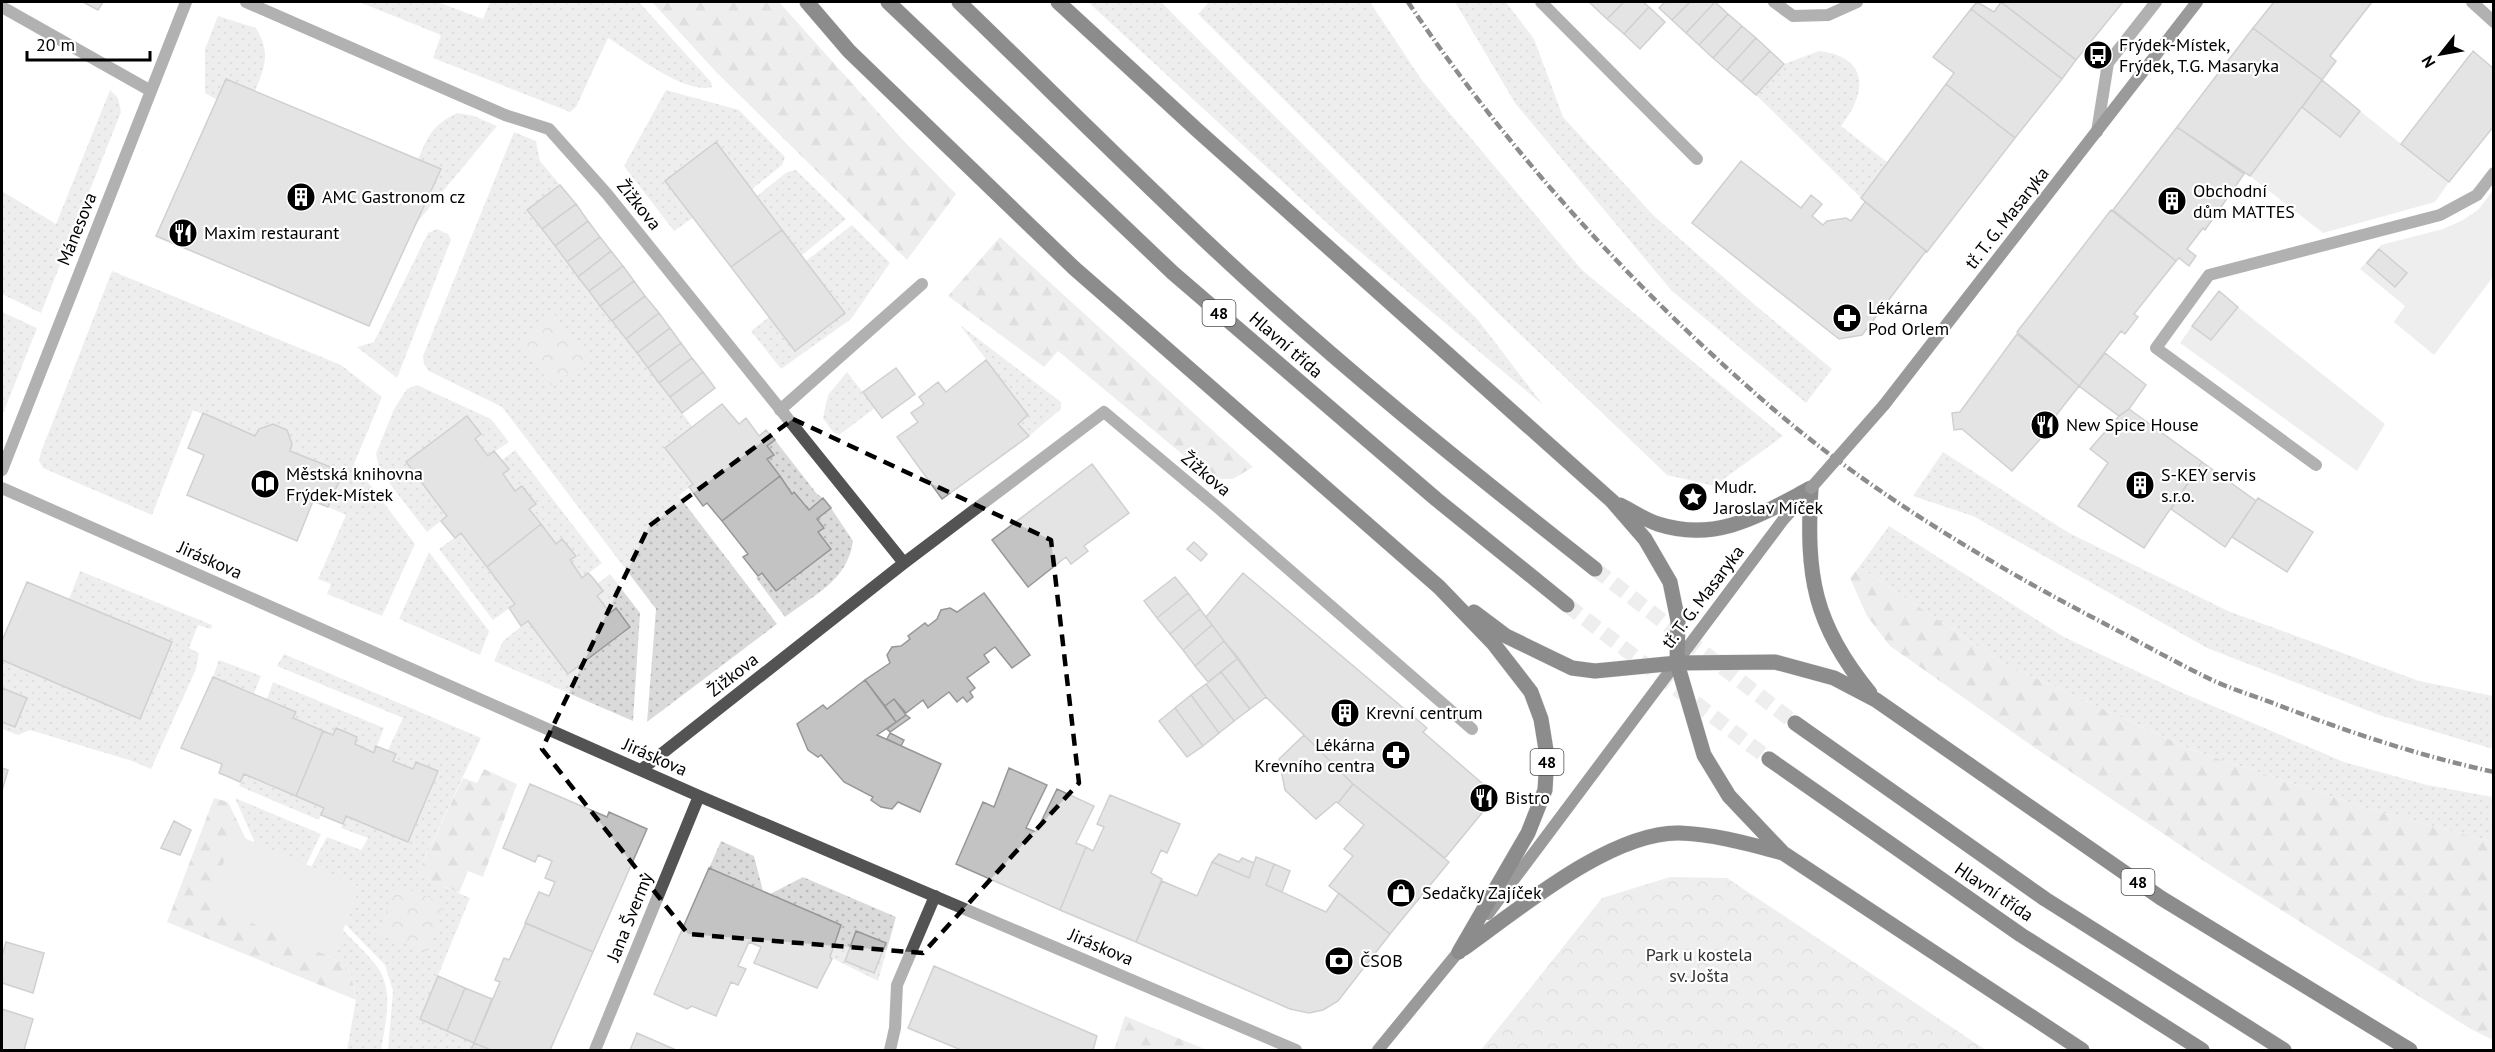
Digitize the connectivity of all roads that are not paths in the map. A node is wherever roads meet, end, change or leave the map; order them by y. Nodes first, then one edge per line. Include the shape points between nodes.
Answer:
1 (186, 2) edge
2 (246, 2) edge
3 (807, 2) edge
4 (888, 2) edge
5 (959, 2) edge
6 (1058, 2) edge
7 (1541, 2) edge
8 (1774, 2) edge
9 (1857, 2) edge
10 (2156, 2) edge
11 (2197, 2) edge
12 (2472, 2) edge
13 (2, 7) edge
14 (2493, 22) edge
15 (151, 91) junction
16 (2097, 132) junction
17 (1697, 159) dead end
18 (2493, 173) edge
19 (922, 284) dead end
20 (780, 411) junction
21 (2316, 465) dead end
22 (2, 470) edge
23 (2, 488) edge
24 (1811, 488) junction
25 (1612, 501) junction
26 (904, 563) junction
27 (1595, 569) tunnel mouth
28 (1439, 587) junction
29 (1567, 604) tunnel mouth
30 (1677, 663) junction
31 (1875, 700) junction
32 (1795, 723) tunnel mouth
33 (1472, 729) dead end
34 (1768, 759) tunnel mouth
35 (641, 770) junction
36 (699, 796) junction
37 (1783, 853) junction
38 (935, 896) junction
39 (1458, 952) junction
40 (595, 1050) edge
41 (890, 1050) edge
42 (1296, 1050) edge
43 (1378, 1050) edge
44 (2082, 1050) edge
45 (2202, 1050) edge
46 (2284, 1050) edge
47 (2410, 1050) edge

1 - 15 street, Mánesova
2 - 20 street, Žižkova via 505,115 549,129 608,195
3 - 28 main road, 48 via 849,51 1074,268
4 - 29 main road, Hlavní třída / 48 via 1173,273 1436,499
5 - 27 main road, 48 via 1211,246 1327,350 1464,466
6 - 25 main road
7 - 17 street
8 - 9 street via 1793,16 1828,15
10 - 16 street via 2108,63
11 - 16 street, tř. T. G. Masaryka
12 - 14 street
13 - 15 street
15 - 22 street, Mánesova
16 - 24 street, tř. T. G. Masaryka, bridge via 1884,405
18 - 21 street via 2477,195 2440,215 2209,276 2156,348
19 - 20 street
20 - 26 street, Žižkova
23 - 35 street, Jiráskova
24 - 25 main road via 1739,524 1696,532 1657,524
24 - 30 street, tř. T. G. Masaryka
24 - 31 main road, 48 via 1810,567 1822,617 1845,663
25 - 30 main road via 1645,539 1670,582 1678,621
26 - 33 street, Žižkova via 1104,412
26 - 35 street, Žižkova
28 - 30 main road, 48 via 1506,636 1572,668 1595,671
28 - 39 main road, 48 via 1493,643 1531,692 1541,719 1547,756 1545,790 1528,833
30 - 31 main road, 48 via 1775,662 1834,678
30 - 37 main road via 1704,755 1729,796
30 - 39 street, tř. T. G. Masaryka
31 - 47 main road, 48 via 2161,898
32 - 46 main road via 2045,899
34 - 45 main road, Hlavní třída via 2021,935
35 - 36 street, Jiráskova
36 - 38 street, Jiráskova
36 - 40 street, Jana Švermy
37 - 39 main road via 1727,839 1678,833 1630,844 1590,861
37 - 44 main road
38 - 41 street via 897,985
38 - 42 street, Jiráskova
39 - 43 street, tř. T. G. Masaryka

